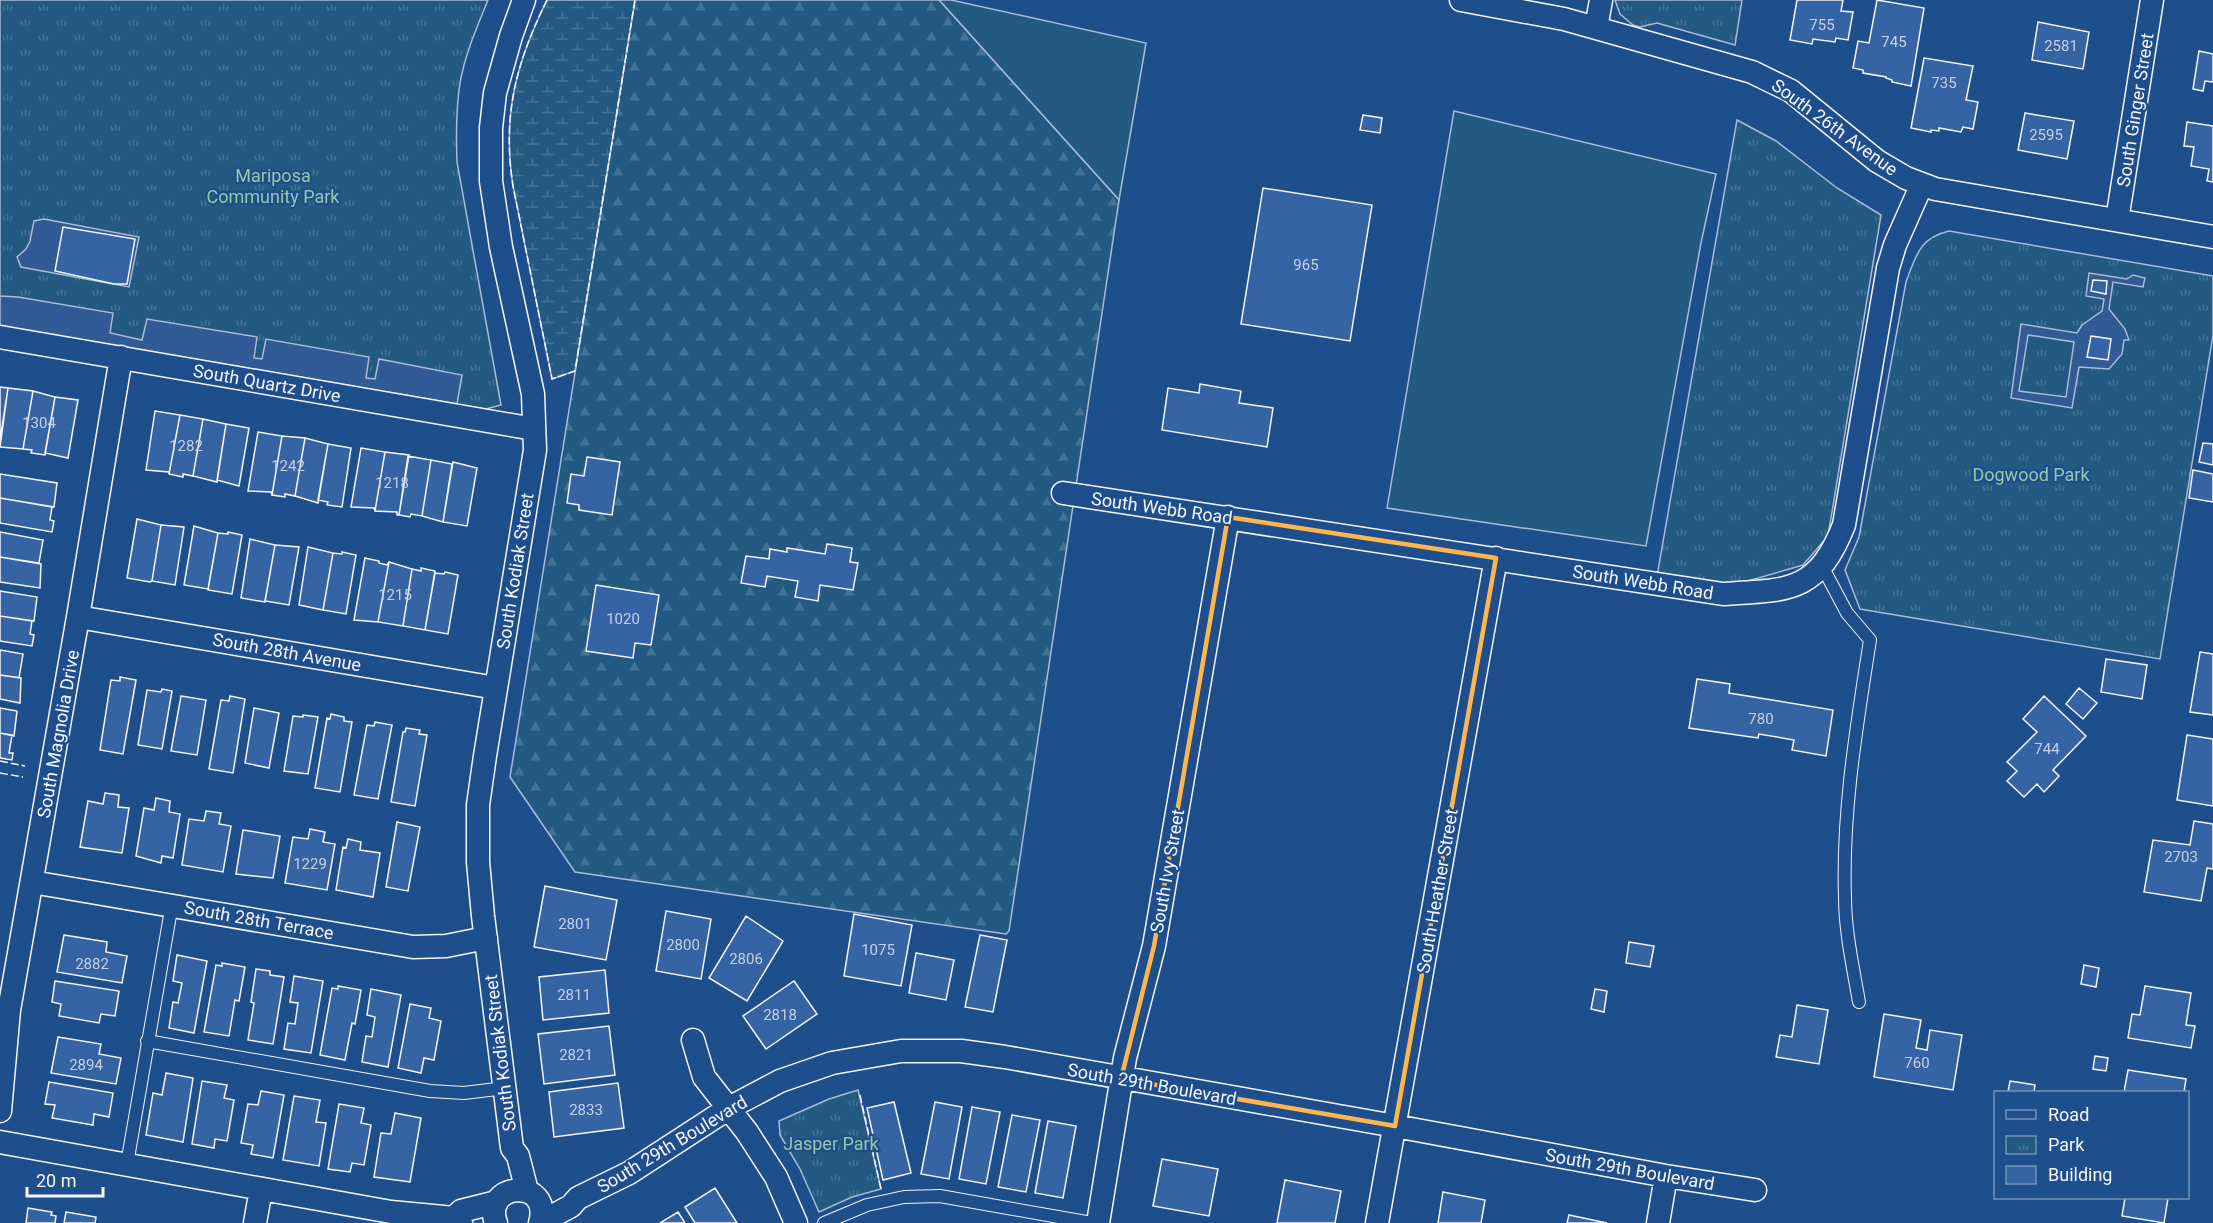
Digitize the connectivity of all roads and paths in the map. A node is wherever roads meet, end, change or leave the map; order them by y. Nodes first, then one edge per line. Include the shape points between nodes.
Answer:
1 (524, 0) edge
2 (1461, 0) edge
3 (1601, 0) edge
4 (2152, 0) edge
5 (1596, 28) junction
6 (1922, 184) junction
7 (2117, 220) junction
8 (2213, 237) edge
9 (0, 337) edge
10 (121, 357) junction
11 (534, 429) junction
12 (1064, 493) dead end
13 (1228, 517) junction
14 (1496, 558) junction
15 (1822, 566) junction
16 (78, 617) junction
17 (496, 688) junction
18 (32, 882) junction
19 (172, 904) junction
20 (486, 938) junction
21 (1859, 1002) dead end
22 (693, 1040) dead end
23 (147, 1041) junction
24 (1121, 1079) junction
25 (505, 1088) junction
26 (729, 1108) junction
27 (0, 1111) edge
28 (1395, 1126) junction
29 (0, 1142) edge
30 (512, 1148) junction
31 (127, 1164) junction
32 (1666, 1176) junction
33 (261, 1189) junction
34 (1755, 1190) dead end
35 (531, 1193) junction
36 (578, 1198) junction
37 (499, 1206) edge
38 (458, 1221) edge
39 (255, 1223) edge
40 (540, 1223) edge
41 (796, 1223) edge
42 (824, 1223) edge
43 (1092, 1223) edge
44 (1098, 1223) edge
45 (1377, 1223) edge
46 (1658, 1223) edge

1 - 11 street, South Kodiak Street via 495,93 491,181 533,394
2 - 5 street, South 26th Avenue
3 - 5 street
4 - 7 street, South Ginger Street
5 - 6 street, South 26th Avenue via 1767,78 1791,91 1877,161
6 - 7 street, South 26th Avenue via 1955,194
6 - 15 street, South Webb Road via 1888,268 1844,525
7 - 8 street, South 26th Avenue
9 - 10 street, South Quartz Drive
10 - 11 street, South Quartz Drive
10 - 16 street, South Magnolia Drive
11 - 17 street, South Kodiak Street via 535,450
12 - 13 street, South Webb Road
13 - 14 street, South Webb Road
13 - 24 street, South Ivy Street via 1154,946
14 - 15 street, South Webb Road via 1723,594 1784,589 1808,580
14 - 28 street, South Heather Street
15 - 21 lane via 1847,613 1870,640 1848,805 1845,886
16 - 17 street, South 28th Avenue
16 - 18 street, South Magnolia Drive
17 - 20 street, South Kodiak Street via 477,814
18 - 19 street, South 28th Terrace
18 - 27 street, South Magnolia Drive via 9,1010
19 - 20 street, South 28th Terrace via 413,947 446,946
19 - 23 lane
20 - 25 street, South Kodiak Street
22 - 26 street via 704,1077
23 - 25 lane via 430,1091 464,1093
23 - 31 lane
24 - 26 street, South 29th Boulevard via 962,1051 901,1051 832,1063 780,1081
24 - 28 street, South 29th Boulevard
24 - 44 street, South Ivy Street
25 - 30 street, South Kodiak Street
26 - 36 street, South 29th Boulevard via 629,1173
26 - 41 street via 776,1176
28 - 32 street, South 29th Boulevard
28 - 45 street, South Heather Street
29 - 31 street
30 - 35 street, South Kodiak Street via 519,1156
30 - 37 street, South Kodiak Street via 507,1156
31 - 33 street
32 - 34 street, South 29th Boulevard
32 - 46 street
33 - 38 street
33 - 39 street
35 - 36 street, South 29th Boulevard
35 - 37 street, South 29th Boulevard via 518,1189
35 - 40 street, South Kodiak Street via 542,1208
36 - 40 street, South 29th Boulevard via 572,1206
37 - 38 street via 461,1211
42 - 43 lane via 867,1205 904,1197 940,1196

